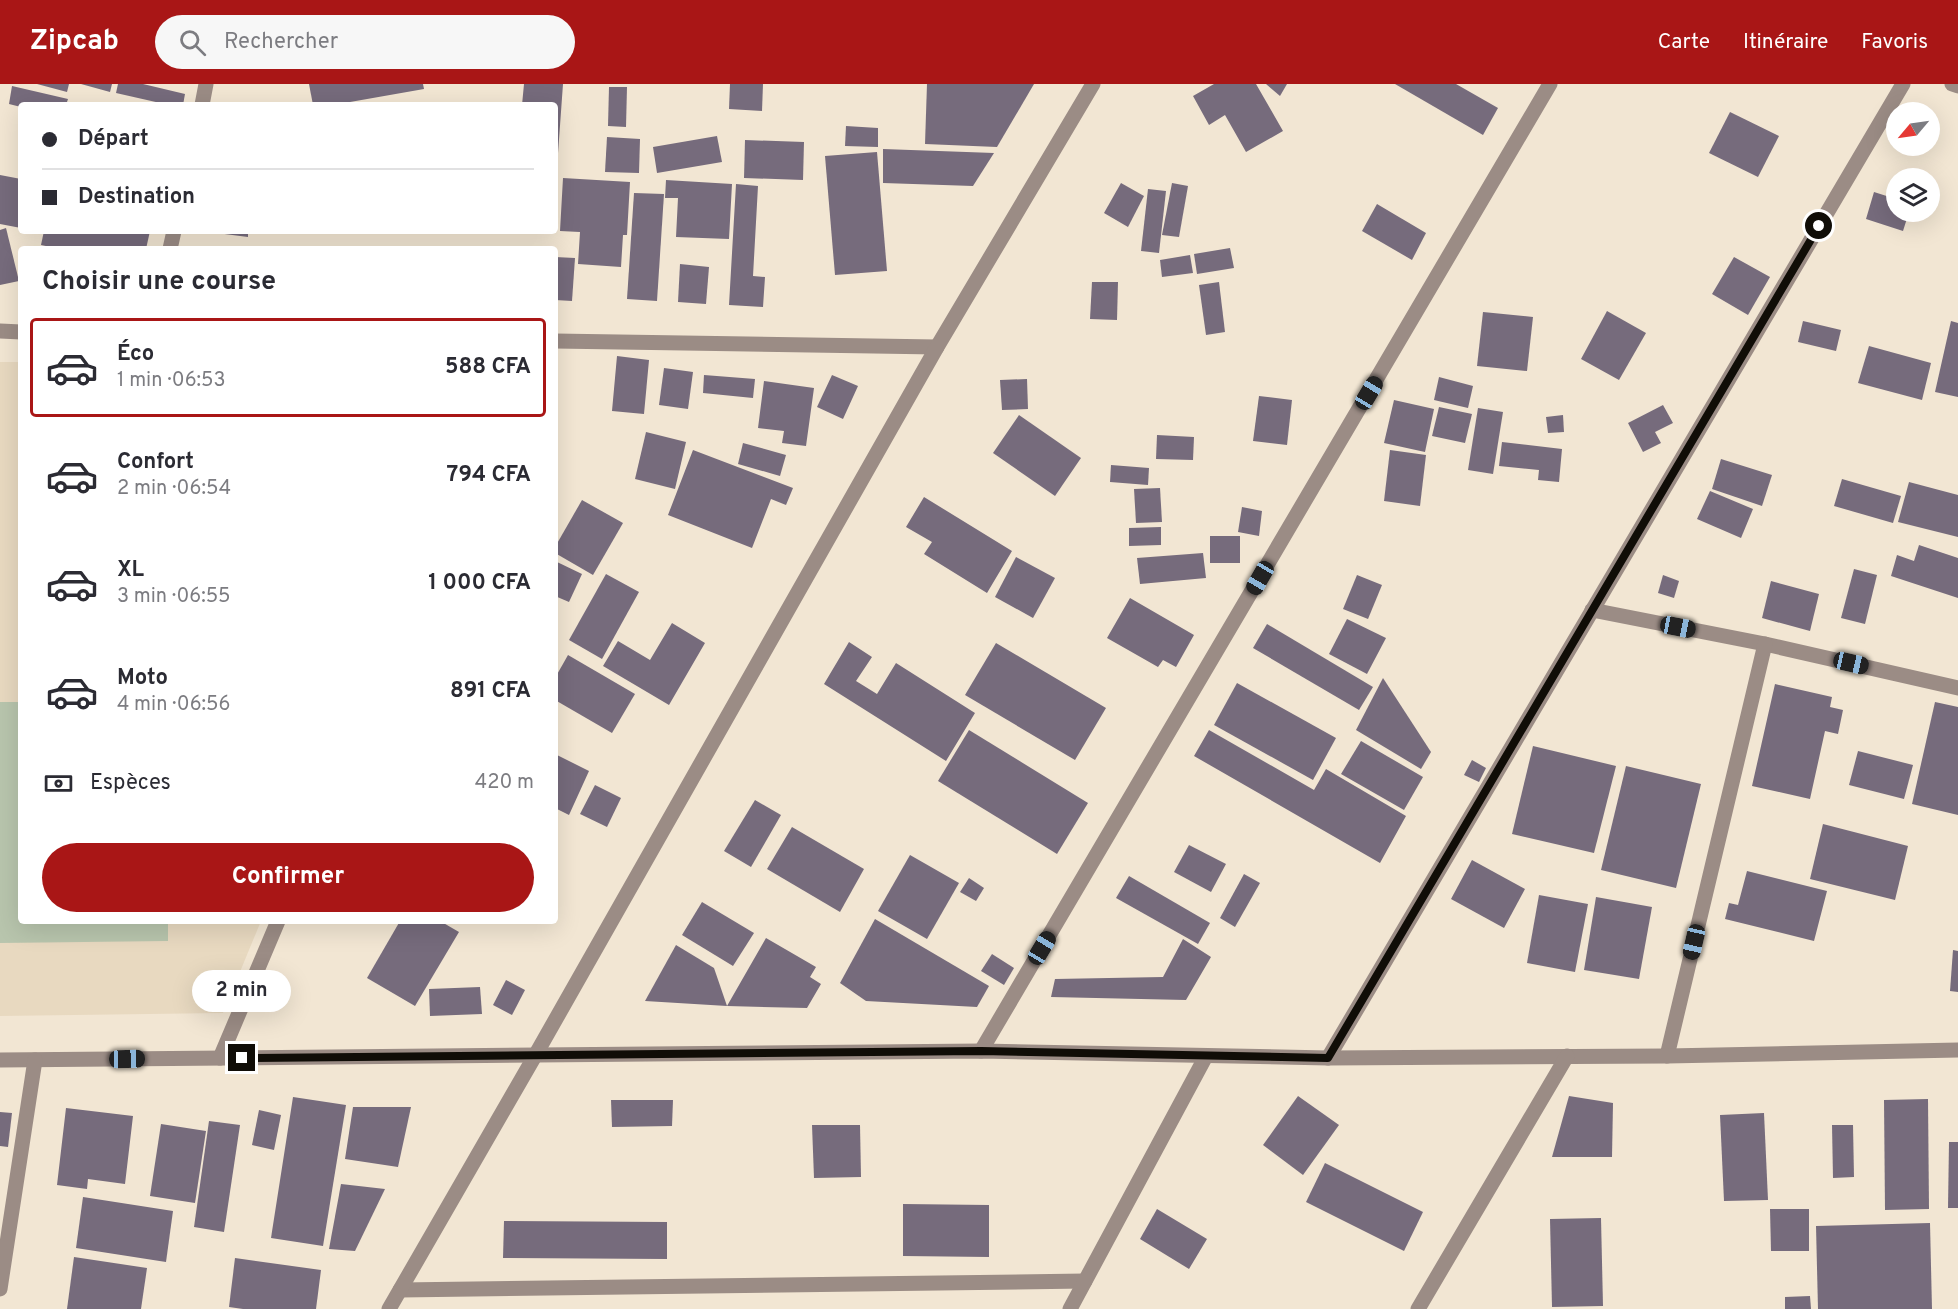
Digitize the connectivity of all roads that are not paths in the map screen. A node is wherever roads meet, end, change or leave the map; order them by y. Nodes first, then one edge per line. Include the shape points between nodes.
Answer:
1 (206, 84) edge
2 (1093, 84) edge
3 (1550, 84) edge
4 (1903, 84) edge
5 (1952, 84) edge
6 (1958, 86) edge
7 (203, 102) edge
8 (0, 331) edge
9 (18, 332) edge
10 (558, 341) edge
11 (937, 347) junction
12 (1592, 610) junction
13 (1765, 644) junction
14 (1958, 688) edge
15 (277, 924) edge
16 (1958, 1050) edge
17 (981, 1051) junction
18 (536, 1054) junction
19 (1206, 1056) junction
20 (1567, 1056) junction
21 (1667, 1056) junction
22 (220, 1058) junction
23 (1328, 1058) junction
24 (0, 1060) edge
25 (35, 1060) junction
26 (1085, 1281) junction
27 (0, 1289) edge
28 (399, 1290) junction
29 (389, 1309) edge
30 (1070, 1309) edge
31 (1418, 1309) edge

1 - 7 street
2 - 11 street
3 - 17 street
4 - 12 street
5 - 6 street
8 - 9 street
10 - 11 street
11 - 18 street
12 - 13 street
12 - 23 street
13 - 14 street
13 - 21 street
15 - 22 street
16 - 21 street
17 - 18 street
17 - 19 street
18 - 22 street
18 - 28 street
19 - 23 street
19 - 26 street
20 - 21 street
20 - 23 street
20 - 31 street
22 - 25 street
24 - 25 street
25 - 27 street
26 - 28 street
26 - 30 street
28 - 29 street

